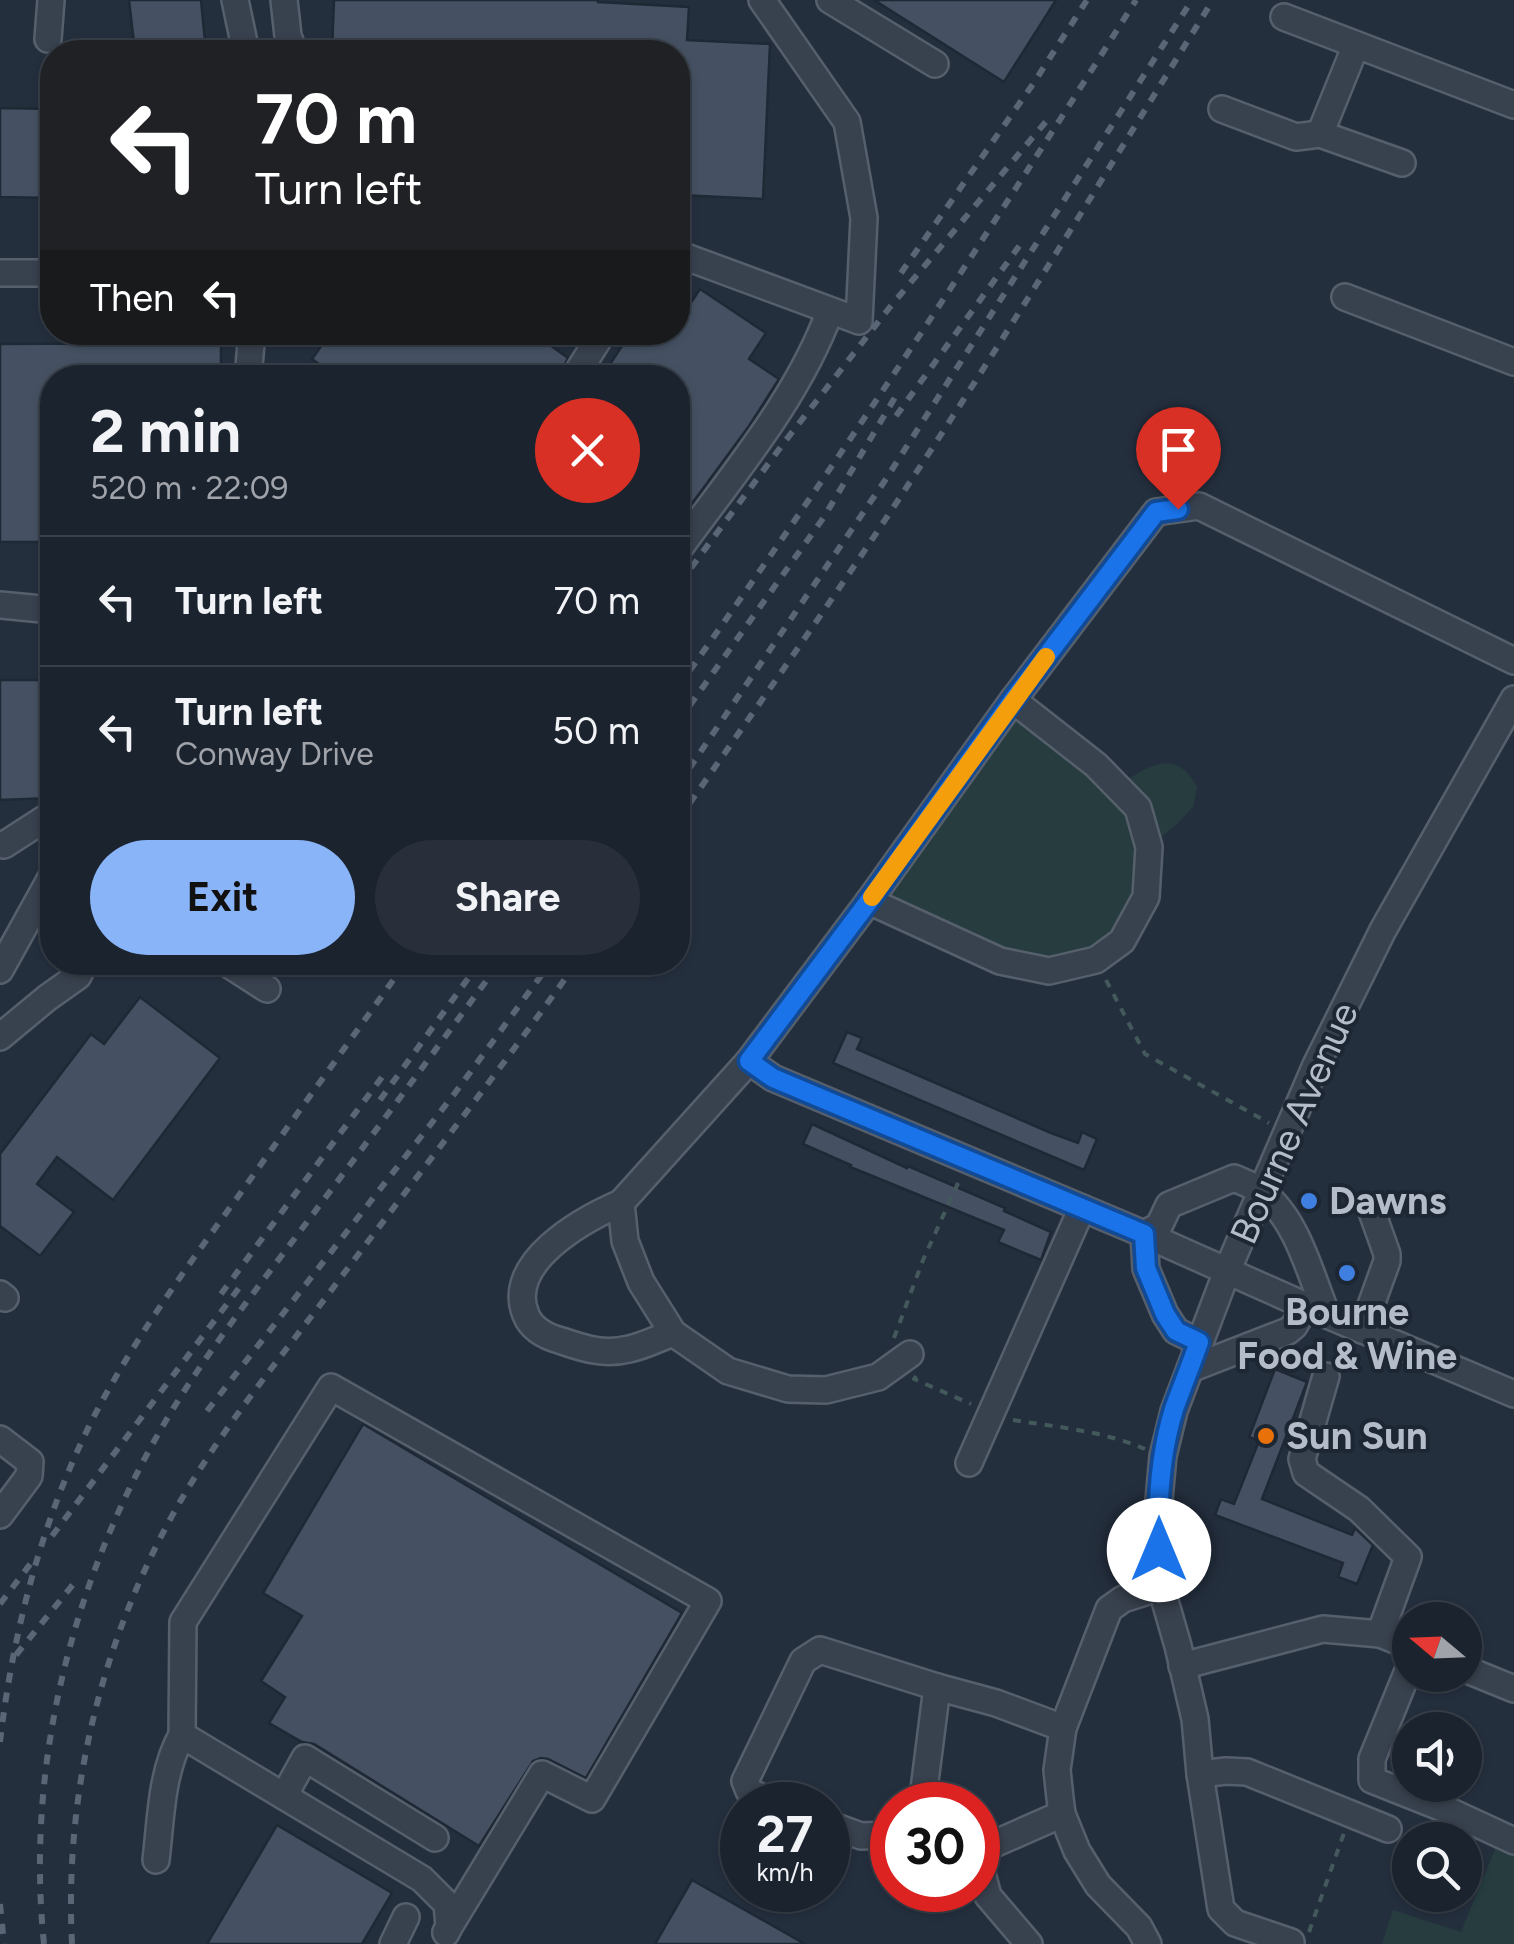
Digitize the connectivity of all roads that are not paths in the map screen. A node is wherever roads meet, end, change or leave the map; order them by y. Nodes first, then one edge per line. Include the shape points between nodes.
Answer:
1 (51, 0) edge
2 (235, 0) edge
3 (284, 0) edge
4 (762, 0) edge
5 (830, 0) edge
6 (1284, 16) dead end
7 (48, 39) dead end
8 (243, 40) edge
9 (290, 40) edge
10 (1356, 45) junction
11 (935, 64) dead end
12 (1514, 105) edge
13 (1222, 110) dead end
14 (1320, 134) junction
15 (1402, 163) dead end
16 (690, 258) edge
17 (40, 272) edge
18 (0, 273) edge
19 (1346, 297) dead end
20 (830, 310) junction
21 (1514, 362) edge
22 (690, 533) edge
23 (0, 605) edge
24 (40, 609) edge
25 (1514, 661) edge
26 (1013, 700) junction
27 (1514, 700) edge
28 (40, 822) edge
29 (4, 845) dead end
30 (40, 898) edge
31 (869, 901) junction
32 (0, 970) edge
33 (78, 975) edge
34 (245, 975) edge
35 (267, 989) dead end
36 (0, 1038) edge
37 (749, 1061) junction
38 (1261, 1191) junction
39 (621, 1202) junction
40 (1082, 1208) junction
41 (1372, 1212) dead end
42 (1144, 1234) junction
43 (1227, 1271) junction
44 (1316, 1310) junction
45 (1362, 1330) junction
46 (673, 1333) junction
47 (1199, 1342) junction
48 (910, 1354) road end
49 (1190, 1369) junction
50 (1326, 1376) dead end
51 (1511, 1384) edge
52 (0, 1439) edge
53 (969, 1463) dead end
54 (0, 1515) edge
55 (1161, 1586) junction
56 (1380, 1634) junction
57 (1392, 1639) edge
58 (1182, 1666) junction
59 (1482, 1676) edge
60 (937, 1687) junction
61 (1514, 1690) edge
62 (1399, 1692) edge
63 (1064, 1728) junction
64 (182, 1735) junction
65 (1200, 1774) junction
66 (745, 1782) edge
67 (925, 1782) edge
68 (284, 1796) junction
69 (1061, 1806) junction
70 (1388, 1829) dead end
71 (435, 1838) dead end
72 (1000, 1841) edge
73 (1514, 1841) edge
74 (156, 1860) dead end
75 (1000, 1910) edge
76 (406, 1917) dead end
77 (444, 1938) edge
78 (1298, 1943) edge
79 (392, 1944) edge
80 (1029, 1944) edge
81 (1148, 1944) edge

1 - 7 street
2 - 8 street
3 - 9 street
4 - 20 street via 846,122 864,218 859,322
5 - 11 street
6 - 10 street
10 - 12 street
10 - 14 street
13 - 14 street via 1296,137
14 - 15 street
16 - 20 street
17 - 18 street
19 - 21 street
20 - 22 street via 788,398
23 - 24 street
25 - 26 street via 1199,506 1156,512
26 - 31 street
26 - 31 street via 1096,765 1138,808 1149,846 1146,897 1122,941 1096,960 1049,971 1000,962
27 - 38 street, Bourne Avenue via 1384,930
28 - 29 street
30 - 32 street
31 - 37 street
33 - 36 street
34 - 35 street
37 - 39 street
37 - 40 street via 773,1078
38 - 42 street via 1234,1178 1170,1205 1159,1226
38 - 43 street, Bourne Avenue
38 - 44 street via 1294,1233
39 - 46 street via 625,1242
39 - 46 street via 592,1215 544,1254 523,1282 522,1305 547,1337 596,1352 630,1349
40 - 42 street
40 - 53 street
41 - 45 street via 1387,1261
42 - 43 street
42 - 47 street via 1146,1268 1165,1314 1176,1331
43 - 44 street
43 - 47 street, Bourne Avenue
44 - 45 street
44 - 49 street via 1288,1331
45 - 51 street
46 - 48 street via 728,1371 788,1389 826,1390 878,1377
47 - 49 street, Bourne Avenue
49 - 55 street, Bourne Avenue via 1163,1456
50 - 56 street via 1302,1459 1306,1472 1359,1509 1408,1556
52 - 54 street via 30,1462 29,1476
55 - 58 street, Bourne Avenue
55 - 63 street via 1109,1609
56 - 57 street
56 - 58 street via 1323,1629
58 - 65 street, Bourne Avenue
59 - 61 street
60 - 63 street
60 - 66 street via 820,1650 803,1661
60 - 67 street
62 - 73 street via 1372,1758 1372,1780
63 - 69 street via 1056,1770
64 - 68 street
64 - 74 street via 164,1793
64 - 77 street via 183,1622 331,1387 708,1602 592,1798 542,1774
65 - 70 street via 1247,1772
65 - 78 street, Bourne Avenue via 1221,1909 1235,1923
68 - 71 street via 304,1758
68 - 77 street via 422,1879 447,1904
69 - 72 street
69 - 81 street via 1098,1886 1140,1927
75 - 80 street
76 - 79 street

